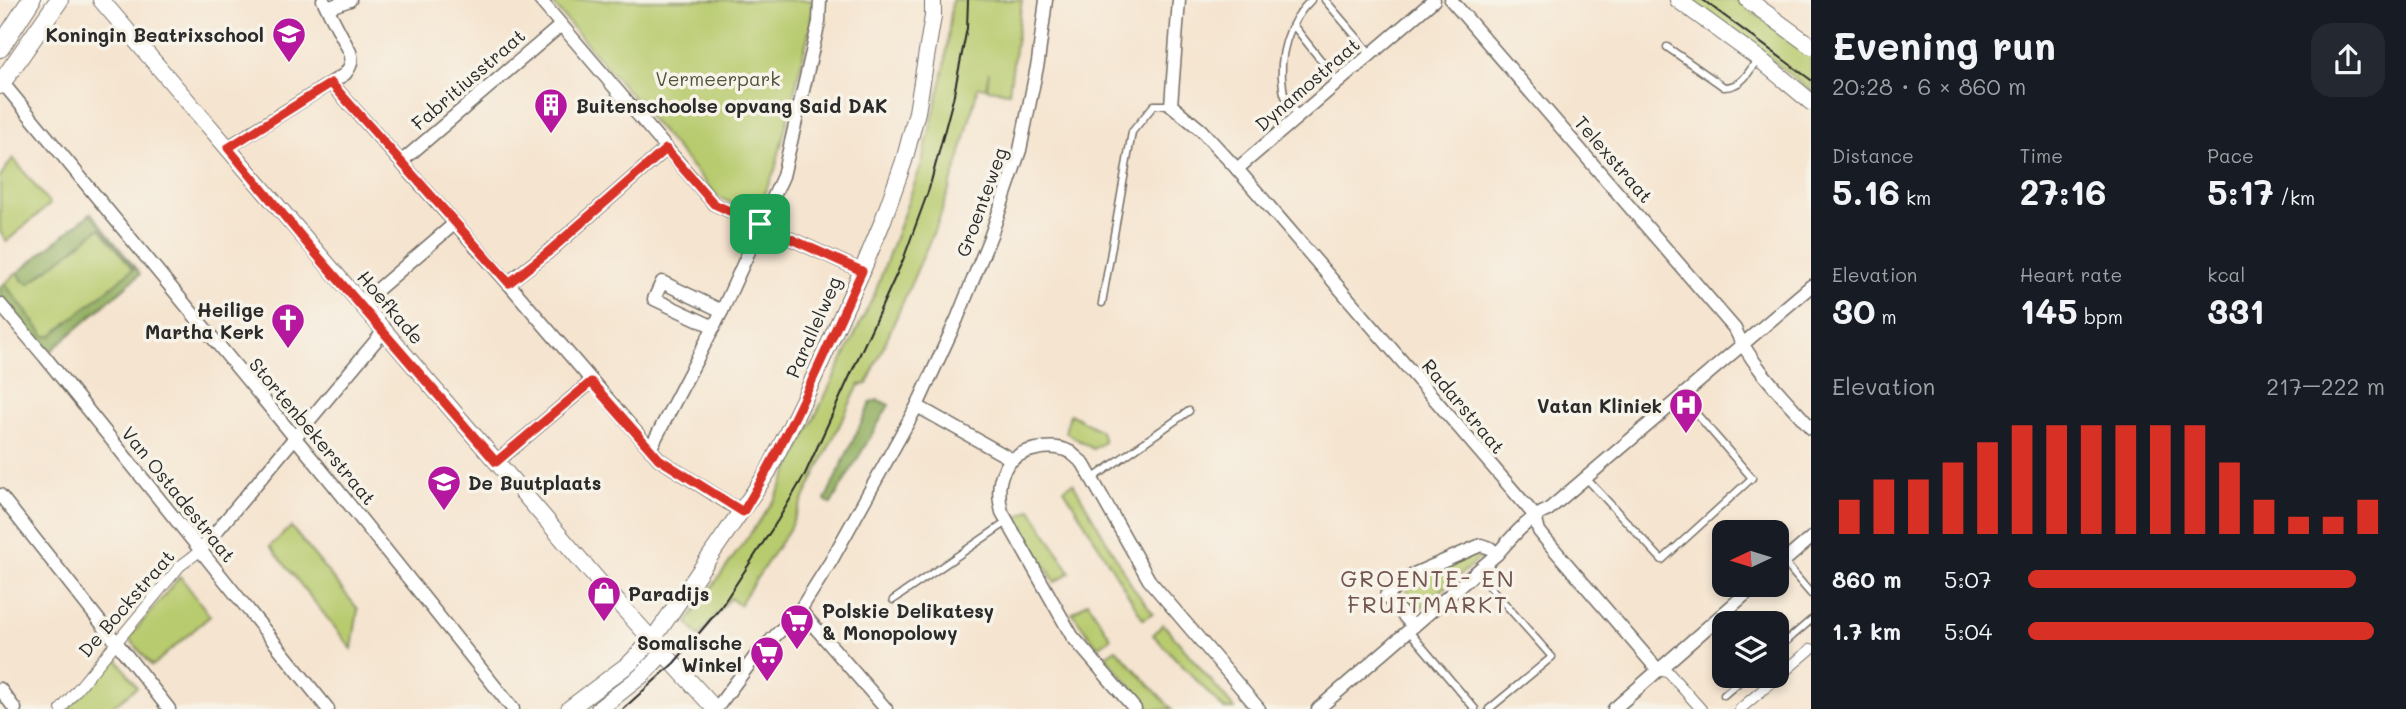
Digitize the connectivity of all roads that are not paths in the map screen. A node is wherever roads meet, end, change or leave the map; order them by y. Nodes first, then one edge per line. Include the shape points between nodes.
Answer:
1 (31, 0) edge
2 (59, 0) edge
3 (101, 0) edge
4 (350, 0) edge
5 (540, 0) edge
6 (820, 0) edge
7 (933, 0) edge
8 (1045, 0) edge
9 (1179, 0) edge
10 (1311, 0) edge
11 (1325, 0) edge
12 (1434, 0) edge
13 (1451, 0) edge
14 (1678, 0) edge
15 (1748, 0) edge
16 (325, 4) edge
17 (1293, 25) junction
18 (560, 26) junction
19 (1811, 46) edge
20 (1667, 47) dead end
21 (0, 48) edge
22 (1371, 54) junction
23 (1758, 58) junction
24 (1, 83) edge
25 (331, 83) junction
26 (1339, 83) junction
27 (1811, 102) edge
28 (1171, 105) junction
29 (1299, 116) junction
30 (228, 148) junction
31 (666, 149) junction
32 (402, 161) junction
33 (1237, 169) junction
34 (454, 224) junction
35 (760, 224) junction
36 (862, 271) junction
37 (509, 283) junction
38 (1811, 286) edge
39 (1102, 303) dead end
40 (0, 304) edge
41 (361, 304) junction
42 (722, 311) junction
43 (713, 327) junction
44 (384, 331) junction
45 (1742, 346) junction
46 (591, 382) junction
47 (1682, 397) junction
48 (917, 406) junction
49 (1189, 411) dead end
50 (1811, 428) edge
51 (294, 440) junction
52 (651, 447) junction
53 (1011, 459) junction
54 (496, 462) junction
55 (1586, 478) junction
56 (1093, 479) junction
57 (0, 495) edge
58 (743, 512) junction
59 (1535, 516) junction
60 (1007, 522) junction
61 (1811, 538) edge
62 (200, 551) junction
63 (1497, 554) junction
64 (1789, 557) edge
65 (1476, 571) junction
66 (1789, 573) edge
67 (1811, 594) edge
68 (1742, 597) edge
69 (894, 600) dead end
70 (800, 610) junction
71 (1811, 620) edge
72 (1410, 628) junction
73 (653, 639) junction
74 (1789, 639) edge
75 (117, 641) junction
76 (1811, 649) edge
77 (664, 652) junction
78 (1658, 670) junction
79 (0, 688) edge
80 (1732, 688) edge
81 (1724, 695) dead end
82 (708, 704) edge
83 (15, 709) edge
84 (61, 709) edge
85 (169, 709) edge
86 (328, 709) edge
87 (513, 709) edge
88 (569, 709) edge
89 (598, 709) edge
90 (886, 709) edge
91 (1135, 709) edge
92 (1259, 709) edge
93 (1318, 709) edge
94 (1475, 709) edge
95 (1489, 709) edge
96 (1615, 709) edge
97 (1701, 709) edge
98 (1740, 709) edge

1 - 21 main road
2 - 24 main road
3 - 30 street, Hoefkade
4 - 16 street
5 - 18 street
6 - 35 street via 819,22 783,176
7 - 36 street, Parallelweg via 917,112 904,161
8 - 48 street, Groenteweg via 1020,150 991,236
9 - 28 street
10 - 17 lane
11 - 22 lane
12 - 22 street, Dynamostraat
13 - 45 street, Telexstraat via 1728,320
14 - 23 street
15 - 19 street
16 - 25 street via 353,60 345,74
17 - 26 lane
17 - 29 lane via 1283,44 1283,89
18 - 31 street
18 - 32 street, Fabritiusstraat
20 - 23 lane via 1724,87 1734,87
22 - 26 street, Dynamostraat
23 - 27 street
24 - 51 street, Stortenbekerstraat
25 - 30 street
25 - 32 street
26 - 29 street, Dynamostraat
28 - 33 street, Radarstraat
28 - 39 lane via 1154,105 1132,132
29 - 33 street, Dynamostraat
30 - 41 street, Hoefkade
31 - 35 street via 714,204
31 - 37 street
32 - 34 street
33 - 59 street, Radarstraat
34 - 37 street
34 - 41 street
35 - 36 street
35 - 42 street
36 - 58 street, Parallelweg via 768,472
37 - 46 street
38 - 45 street
40 - 62 street, Van Ostadestraat
41 - 44 street, Hoefkade
42 - 43 street
42 - 43 street via 662,282 654,299
43 - 52 street
44 - 51 street, De Bockstraat
44 - 54 street, Hoefkade
45 - 47 street
45 - 50 street, Telexstraat
46 - 52 street
46 - 54 street
47 - 55 street
47 - 55 lane via 1752,478 1662,560
48 - 53 street
48 - 70 street, Groenteweg
49 - 56 lane
51 - 62 street, De Bockstraat
51 - 87 street, Stortenbekerstraat
52 - 58 street via 659,459
53 - 56 street via 1044,447 1073,449
53 - 60 street via 999,485
54 - 73 street, Hoefkade
55 - 59 street
56 - 92 street via 1149,580
57 - 75 street
58 - 73 street, Parallelweg
59 - 63 street
59 - 78 street, Radarstraat via 1539,531
60 - 69 lane
60 - 91 street via 1072,636
61 - 64 street
62 - 75 street, De Bockstraat via 180,566
62 - 86 street, Van Ostadestraat
63 - 65 street
63 - 72 street via 1482,545 1414,574 1386,596
65 - 72 street
65 - 95 lane via 1552,657
66 - 67 lane
68 - 78 street
70 - 82 street, Groenteweg
70 - 90 street
71 - 74 lane
72 - 93 street
72 - 94 lane
73 - 77 street, Hoefkade
73 - 88 street, Parallelweg via 630,663
75 - 84 street, De Bockstraat
75 - 85 street
76 - 98 street
77 - 82 street, Hoefkade
77 - 89 street
78 - 96 street
78 - 97 street via 1668,672
79 - 83 street
80 - 81 lane

